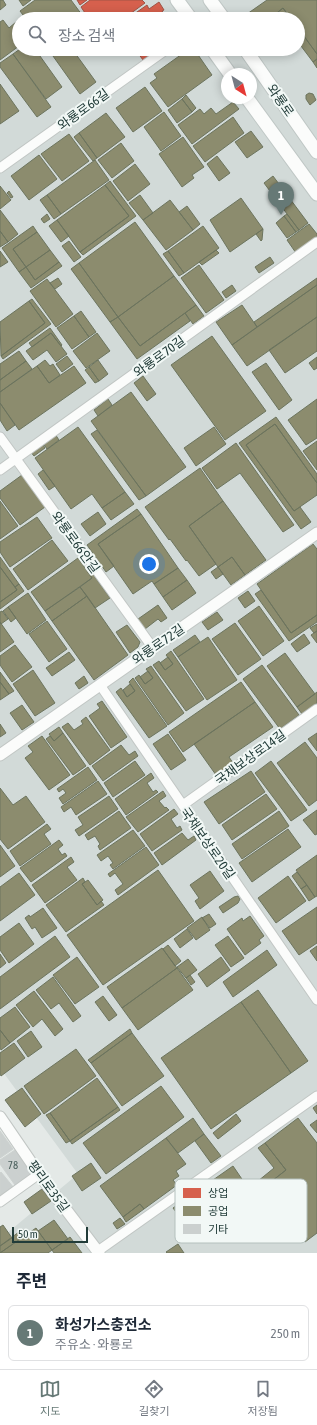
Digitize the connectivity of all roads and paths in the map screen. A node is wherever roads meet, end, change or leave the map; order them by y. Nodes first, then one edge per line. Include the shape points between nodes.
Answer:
1 (178, 0) edge
2 (210, 0) edge
3 (186, 12) edge
4 (219, 12) edge
5 (157, 56) edge
6 (217, 56) edge
7 (250, 56) edge
8 (226, 68) edge
9 (252, 104) edge
10 (317, 152) edge
11 (0, 168) edge
12 (317, 194) edge
13 (317, 242) edge
14 (0, 437) edge
15 (16, 459) junction
16 (0, 470) edge
17 (317, 533) edge
18 (153, 648) junction
19 (100, 685) junction
20 (317, 709) edge
21 (0, 755) edge
22 (183, 805) junction
23 (317, 1000) edge
24 (317, 1096) edge
25 (0, 1117) edge
26 (39, 1174) junction
27 (200, 1179) edge
28 (175, 1197) edge
29 (0, 1202) edge
30 (98, 1252) edge

1 - 3 main road
2 - 4 main road
5 - 11 street, 와룡로66길
6 - 8 main road
7 - 10 main road, 와룡로
9 - 12 main road, 와룡로
13 - 15 street, 와룡로70길
14 - 15 street, 와룡로66안길
15 - 16 street, 와룡로70길
15 - 18 street, 와룡로66안길
17 - 18 street, 와룡로72길
18 - 19 street, 와룡로72길
19 - 21 street, 와룡로72길
19 - 22 street, 국채보상로20길
20 - 22 street, 국채보상로14길
22 - 23 street, 국채보상로20길
24 - 27 street
25 - 26 street, 평리로35길
26 - 29 street
26 - 30 street, 평리로35길
28 - 30 street

